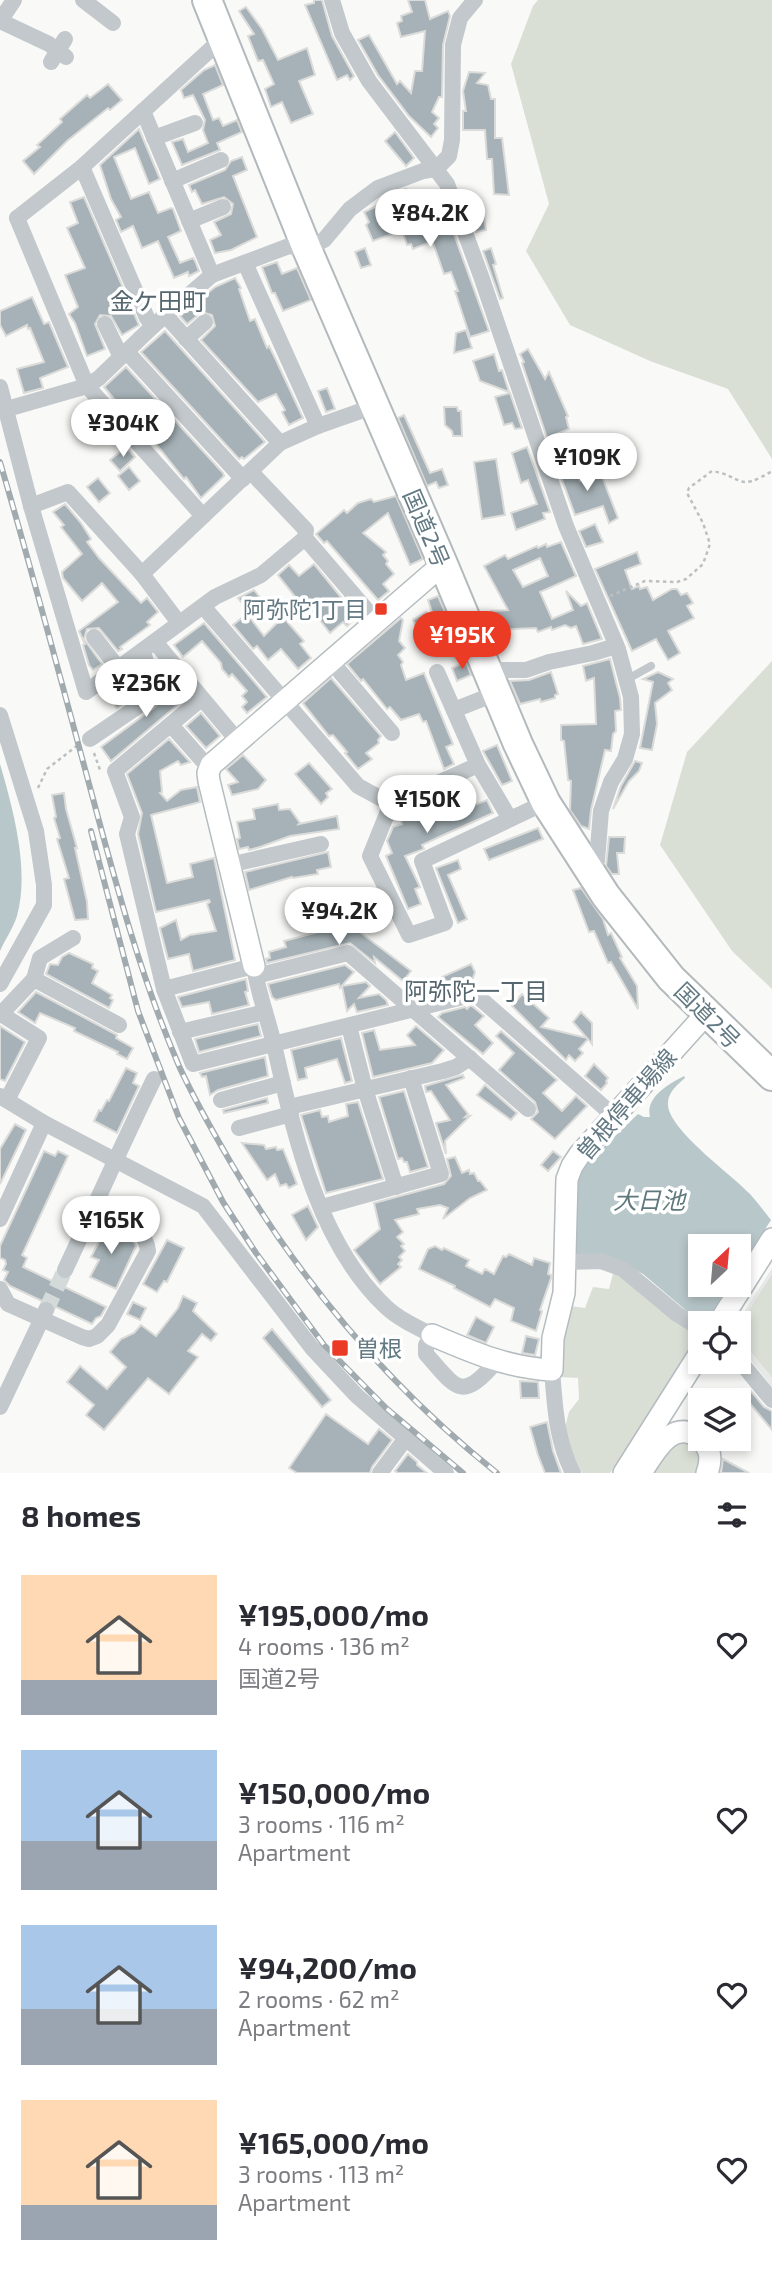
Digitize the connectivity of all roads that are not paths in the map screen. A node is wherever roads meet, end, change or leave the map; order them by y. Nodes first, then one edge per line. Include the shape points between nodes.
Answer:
1 (14, 0) edge
2 (83, 0) edge
3 (207, 0) edge
4 (331, 0) edge
5 (475, 0) edge
6 (109, 16) dead end
7 (0, 20) edge
8 (223, 38) junction
9 (60, 52) dead end
10 (143, 111) junction
11 (195, 123) dead end
12 (155, 138) junction
13 (221, 160) dead end
14 (82, 167) junction
15 (436, 169) junction
16 (172, 180) junction
17 (223, 207) dead end
18 (0, 213) edge
19 (17, 218) junction
20 (189, 221) junction
21 (307, 249) junction
22 (245, 262) junction
23 (212, 275) junction
24 (166, 316) junction
25 (205, 322) dead end
26 (105, 324) dead end
27 (153, 327) junction
28 (186, 339) junction
29 (123, 354) junction
30 (87, 386) junction
31 (0, 387) edge
32 (375, 406) junction
33 (7, 409) junction
34 (318, 426) junction
35 (280, 443) junction
36 (247, 476) junction
37 (31, 506) junction
38 (203, 516) junction
39 (305, 538) junction
40 (443, 564) junction
41 (142, 574) junction
42 (207, 611) dead end
43 (376, 621) junction
44 (179, 623) junction
45 (94, 637) dead end
46 (149, 646) junction
47 (616, 646) junction
48 (330, 660) junction
49 (651, 666) dead end
50 (118, 668) junction
51 (626, 680) junction
52 (492, 682) junction
53 (201, 699) junction
54 (284, 700) junction
55 (454, 710) junction
56 (0, 715) edge
57 (171, 725) junction
58 (393, 733) dead end
59 (90, 739) road end
60 (237, 740) junction
61 (211, 765) junction
62 (478, 765) junction
63 (391, 804) junction
64 (538, 806) dead end
65 (510, 819) junction
66 (321, 844) dead end
67 (229, 865) junction
68 (592, 876) junction
69 (73, 938) dead end
70 (255, 971) junction
71 (34, 979) junction
72 (0, 984) edge
73 (163, 989) junction
74 (412, 1008) junction
75 (265, 1012) junction
76 (706, 1014) junction
77 (1, 1015) edge
78 (114, 1018) dead end
79 (349, 1026) junction
80 (180, 1032) junction
81 (274, 1044) junction
82 (470, 1058) junction
83 (772, 1076) edge
84 (411, 1078) junction
85 (153, 1079) dead end
86 (283, 1083) junction
87 (365, 1089) junction
88 (3, 1098) edge
89 (221, 1100) dead end
90 (528, 1109) dead end
91 (290, 1111) junction
92 (614, 1116) junction
93 (44, 1123) junction
94 (239, 1128) dead end
95 (114, 1160) junction
96 (396, 1187) junction
97 (98, 1202) junction
98 (322, 1207) junction
99 (0, 1219) edge
100 (772, 1239) edge
101 (566, 1262) junction
102 (65, 1270) tunnel mouth
103 (0, 1289) edge
104 (719, 1311) edge
105 (44, 1314) junction
106 (688, 1318) edge
107 (432, 1335) junction
108 (496, 1362) junction
109 (552, 1370) junction
110 (688, 1372) edge
111 (750, 1374) edge
112 (4, 1386) edge
113 (772, 1400) edge
114 (0, 1407) edge
115 (688, 1432) edge
116 (405, 1438) junction
117 (709, 1451) edge
118 (380, 1473) edge
119 (446, 1473) edge
120 (573, 1473) edge
121 (624, 1473) edge
122 (641, 1473) edge
123 (707, 1473) edge

1 - 7 street
2 - 6 street
3 - 8 highway, 国道2号
4 - 15 street via 342,33 369,82
5 - 15 street via 460,18 453,45 452,140 449,156
7 - 9 street
8 - 10 street
8 - 21 highway, 国道2号
10 - 12 street
10 - 14 street
11 - 12 street
12 - 16 street
13 - 16 street
14 - 19 street
14 - 27 street
15 - 21 street via 378,188 350,209 324,240
15 - 47 street via 447,184 551,464 566,526
16 - 20 street
17 - 20 street
18 - 19 street
19 - 30 street
20 - 23 street
21 - 22 street via 289,246
21 - 32 highway, 国道2号
22 - 23 street
22 - 34 street
23 - 24 street
24 - 27 street
24 - 28 street
25 - 28 street
26 - 29 street
27 - 29 street
28 - 35 street
29 - 30 street
29 - 36 street
30 - 33 street
30 - 38 street
31 - 33 street
32 - 34 street
32 - 40 highway, 国道2号
33 - 37 street
34 - 35 street
35 - 36 street
36 - 38 street
36 - 39 street via 306,530
37 - 41 street via 68,492
37 - 50 street via 86,692
38 - 41 street
39 - 43 street
39 - 44 street via 261,575 215,597
40 - 43 street
40 - 52 highway, 国道2号
41 - 44 street
42 - 54 street
43 - 48 street
44 - 46 street
45 - 50 street
46 - 50 street
46 - 53 street
46 - 59 street via 153,693
47 - 51 street
47 - 52 street
48 - 54 street
48 - 58 street
49 - 51 lane
51 - 68 street via 632,734 601,811
52 - 55 street
52 - 68 highway, 国道2号 via 546,803
53 - 57 street
53 - 60 street
54 - 60 street
54 - 63 street via 358,786
55 - 62 street
55 - 62 street via 437,672
56 - 72 street via 36,831 44,886 44,905
57 - 61 street
57 - 73 street via 115,771 132,817 127,834
60 - 61 street
61 - 67 street via 209,781
62 - 63 street
62 - 65 street
63 - 65 street via 370,856 409,935 445,923 422,861
64 - 65 street
66 - 67 street via 298,843
67 - 70 street
68 - 76 highway, 国道2号 via 626,925
69 - 71 street via 40,958
70 - 73 street
70 - 74 street via 348,953
70 - 75 street
71 - 77 street
71 - 78 street
73 - 80 street
74 - 79 street
74 - 82 street
74 - 92 street via 475,994
75 - 80 street
75 - 81 street
76 - 83 highway, 国道2号
76 - 92 street, 曽根停車場線
77 - 88 street via 39,1038
79 - 81 street
79 - 87 street
80 - 81 street via 193,1064
81 - 86 street
82 - 84 street via 456,1067
82 - 90 street
84 - 87 street
84 - 96 street via 441,1174
85 - 95 street
86 - 89 street
86 - 91 street
87 - 91 street
87 - 96 street
88 - 93 street
91 - 94 street
91 - 98 street
92 - 101 street, 曽根停車場線 via 580,1154 567,1179
93 - 95 street
93 - 99 street
95 - 97 street
95 - 116 street via 203,1206 312,1348
96 - 98 street
97 - 102 street
97 - 105 street via 141,1231 147,1242 146,1257 108,1325 97,1336 82,1337
98 - 107 street via 369,1288 387,1308
100 - 104 street
101 - 106 street via 601,1261 623,1269 677,1314
101 - 109 street, 曽根停車場線
103 - 105 street via 8,1304
105 - 112 street
107 - 108 street
107 - 108 street via 426,1354 460,1388 479,1381
108 - 109 street
109 - 120 street via 556,1424
110 - 121 street
111 - 113 street
112 - 114 street
115 - 122 street via 672,1434 657,1447
116 - 118 street
116 - 119 street
117 - 123 street

